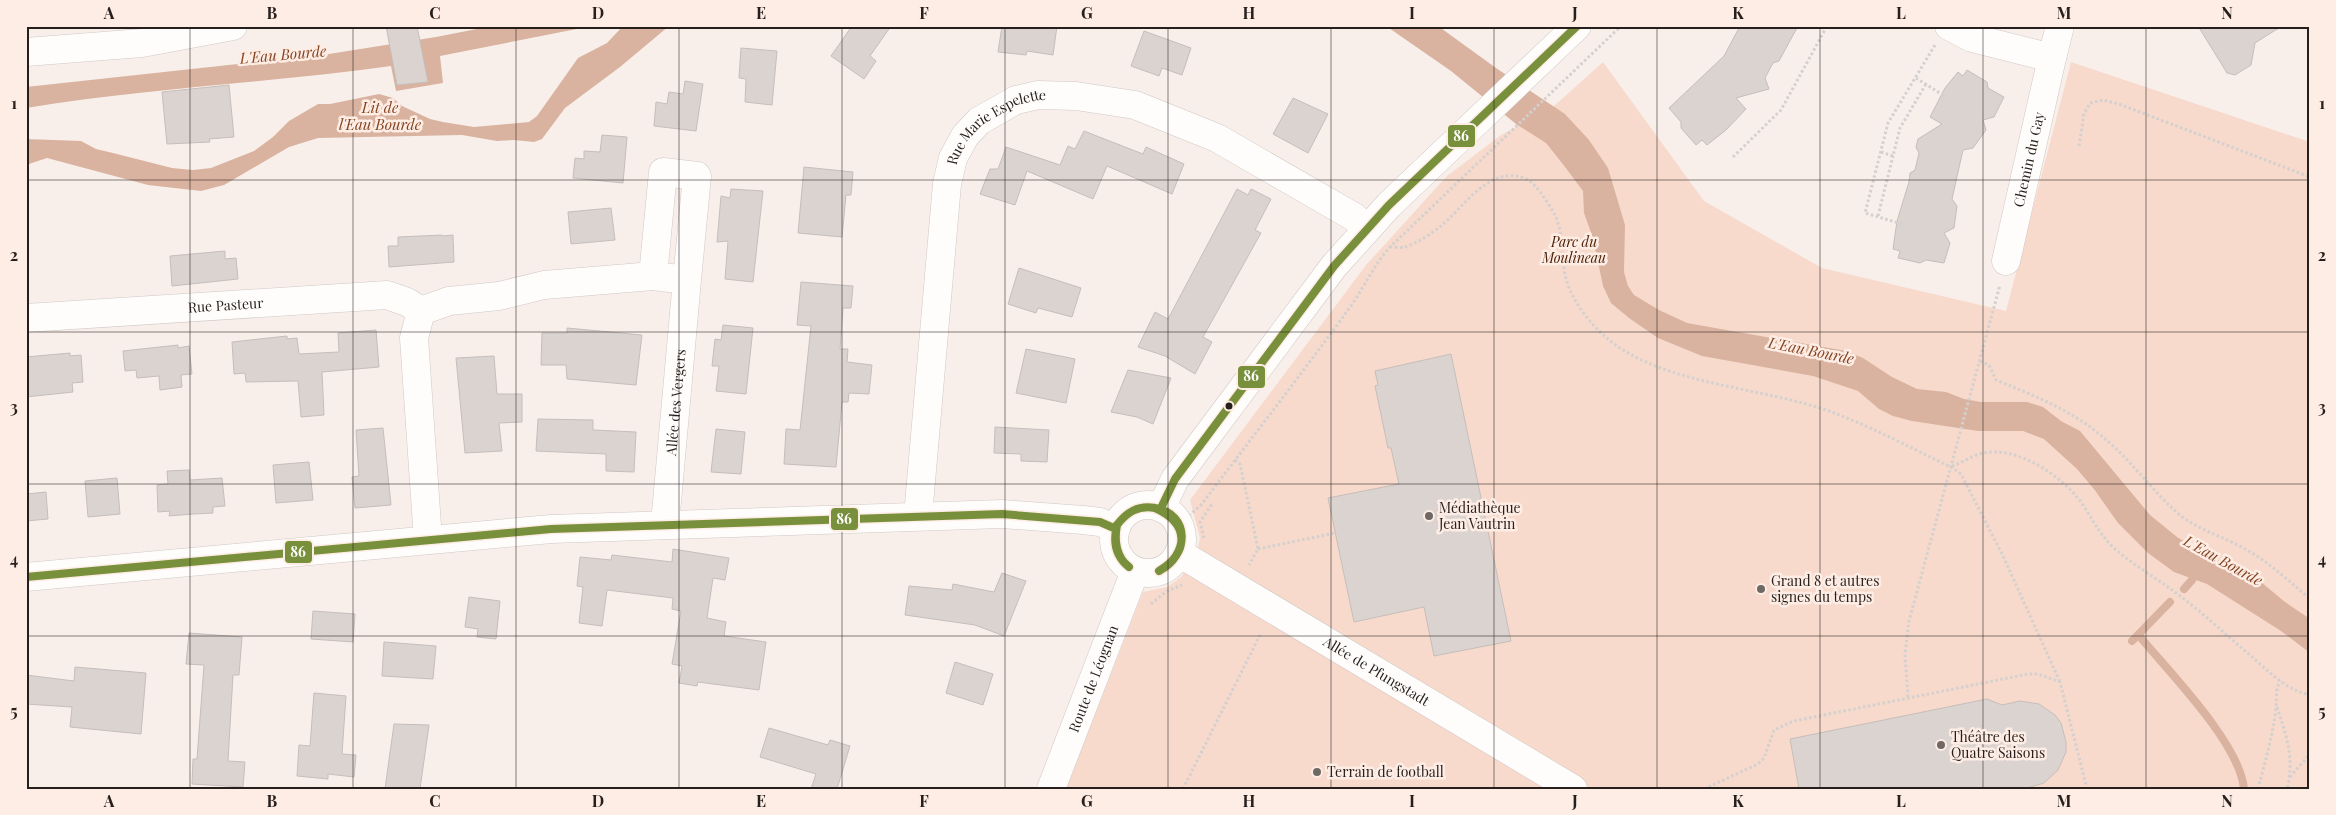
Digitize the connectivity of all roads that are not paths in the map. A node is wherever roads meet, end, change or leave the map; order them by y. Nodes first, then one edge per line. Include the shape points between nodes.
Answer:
1 (233, 26) edge
2 (1576, 26) edge
3 (2060, 26) edge
4 (1943, 33) edge
5 (26, 52) edge
6 (2052, 58) junction
7 (1367, 228) junction
8 (2006, 260) road end
9 (653, 276) junction
10 (687, 280) junction
11 (421, 312) junction
12 (26, 318) edge
13 (918, 516) junction
14 (1170, 516) junction
15 (665, 524) junction
16 (1116, 528) junction
17 (428, 540) junction
18 (1179, 552) junction
19 (1135, 570) junction
20 (26, 577) edge
21 (1051, 789) edge
22 (1573, 789) edge

1 - 5 street via 142,43
2 - 7 street
3 - 6 street, Chemin du Gay
4 - 6 street
6 - 8 street, Chemin du Gay
7 - 13 street, Rue Marie Espelette via 1354,217 1217,138 1136,105 1076,96 1038,95 1016,100 979,121 965,136 953,158 947,184
7 - 14 street via 1334,266 1175,479
9 - 10 street
9 - 10 street, Allée des Vergers via 663,172 697,176
9 - 11 street via 544,285 498,296 449,301
10 - 15 street, Allée des Vergers
11 - 12 street, Rue Pasteur via 407,302 387,295
11 - 17 street via 414,338
13 - 15 street
13 - 16 street via 1048,516 1100,522
14 - 16 street via 1150,506 1140,506 1121,518
14 - 18 street via 1182,533
15 - 17 street via 551,529
16 - 19 street via 1115,548 1126,565
17 - 20 street
18 - 19 street via 1170,565 1156,572
18 - 22 street, Allée de Pfungstadt
19 - 21 street, Route de Léognan

